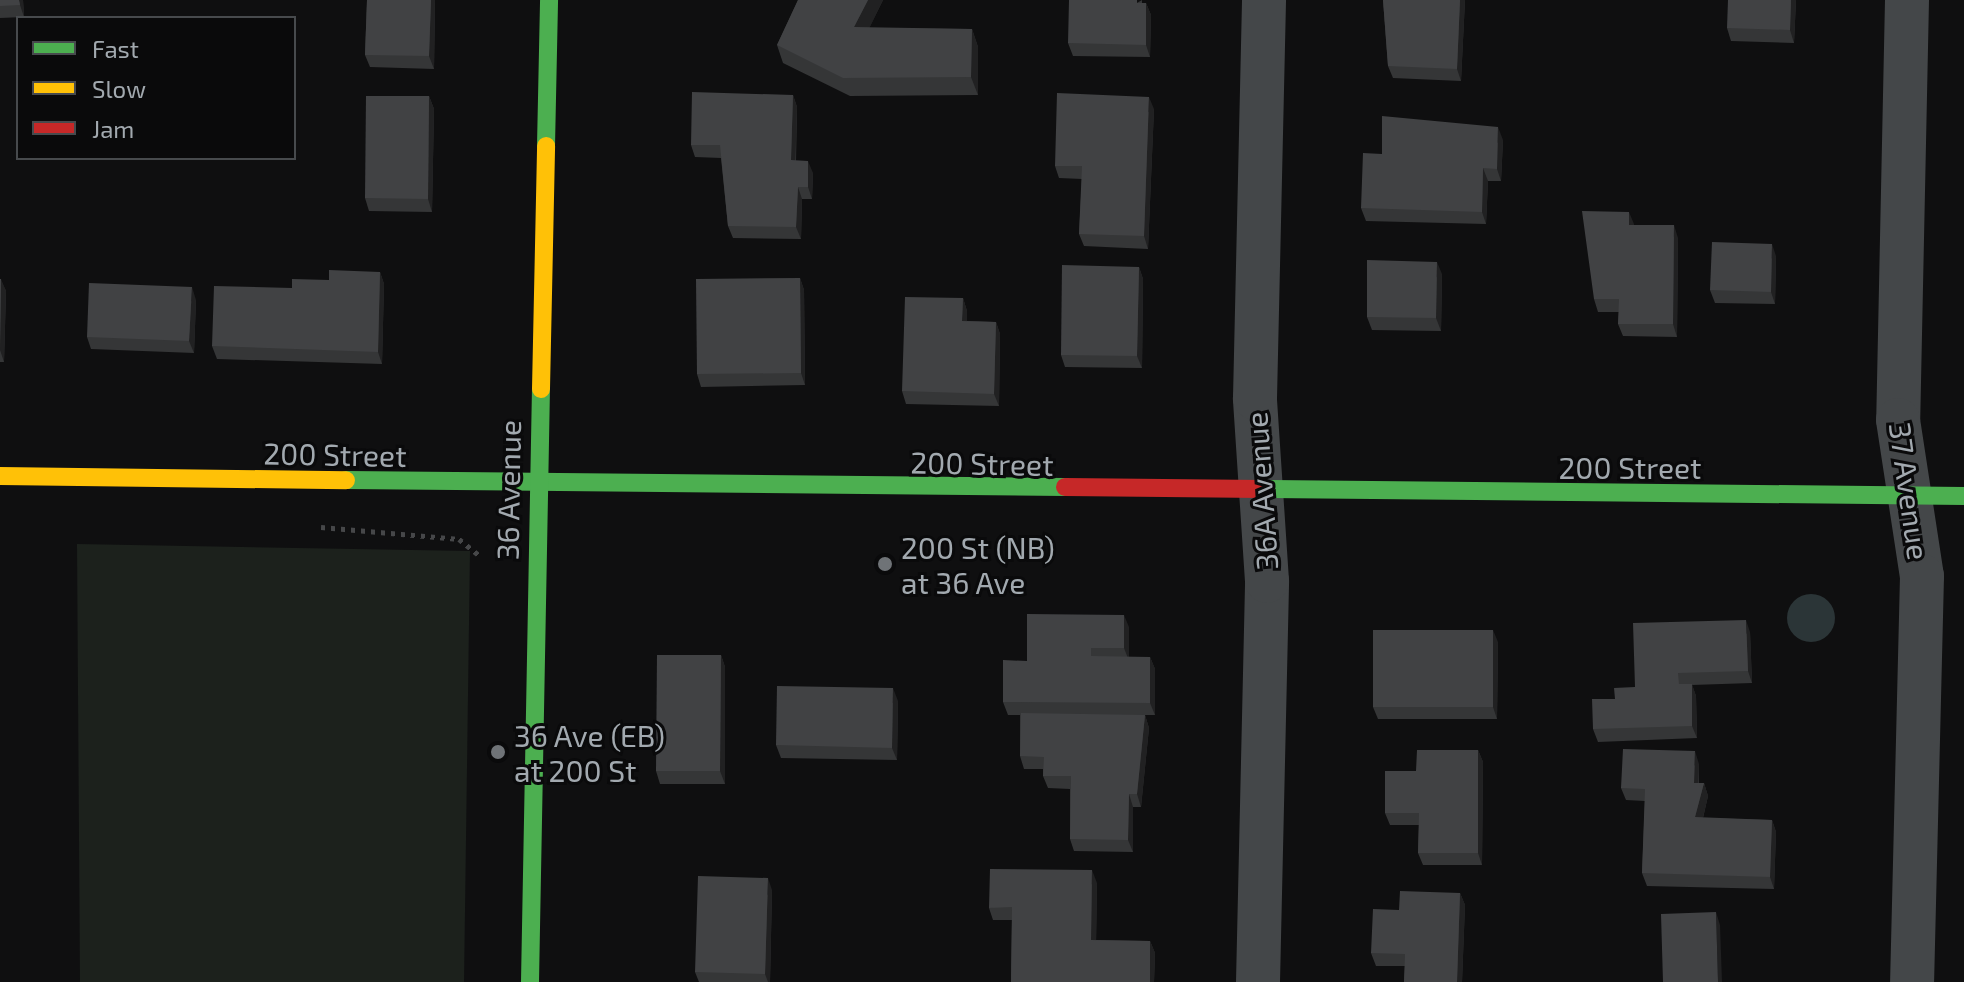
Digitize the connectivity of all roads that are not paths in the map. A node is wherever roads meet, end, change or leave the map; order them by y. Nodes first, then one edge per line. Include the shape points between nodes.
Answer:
1 (549, 0) edge
2 (1264, 0) edge
3 (1907, 0) edge
4 (0, 476) edge
5 (536, 486) junction
6 (1262, 494) junction
7 (1908, 495) junction
8 (1964, 496) edge
9 (530, 982) edge
10 (1258, 982) edge
11 (1912, 982) edge

1 - 5 main road, 36 Avenue
2 - 6 street, 36A Avenue via 1255,398
3 - 7 street, 37 Avenue via 1898,420
4 - 5 main road, 200 Street
5 - 6 main road, 200 Street
5 - 9 main road, 36 Avenue
6 - 7 main road, 200 Street
6 - 10 street, 36A Avenue via 1267,581
7 - 8 main road, 200 Street
7 - 11 street, 37 Avenue via 1922,576

